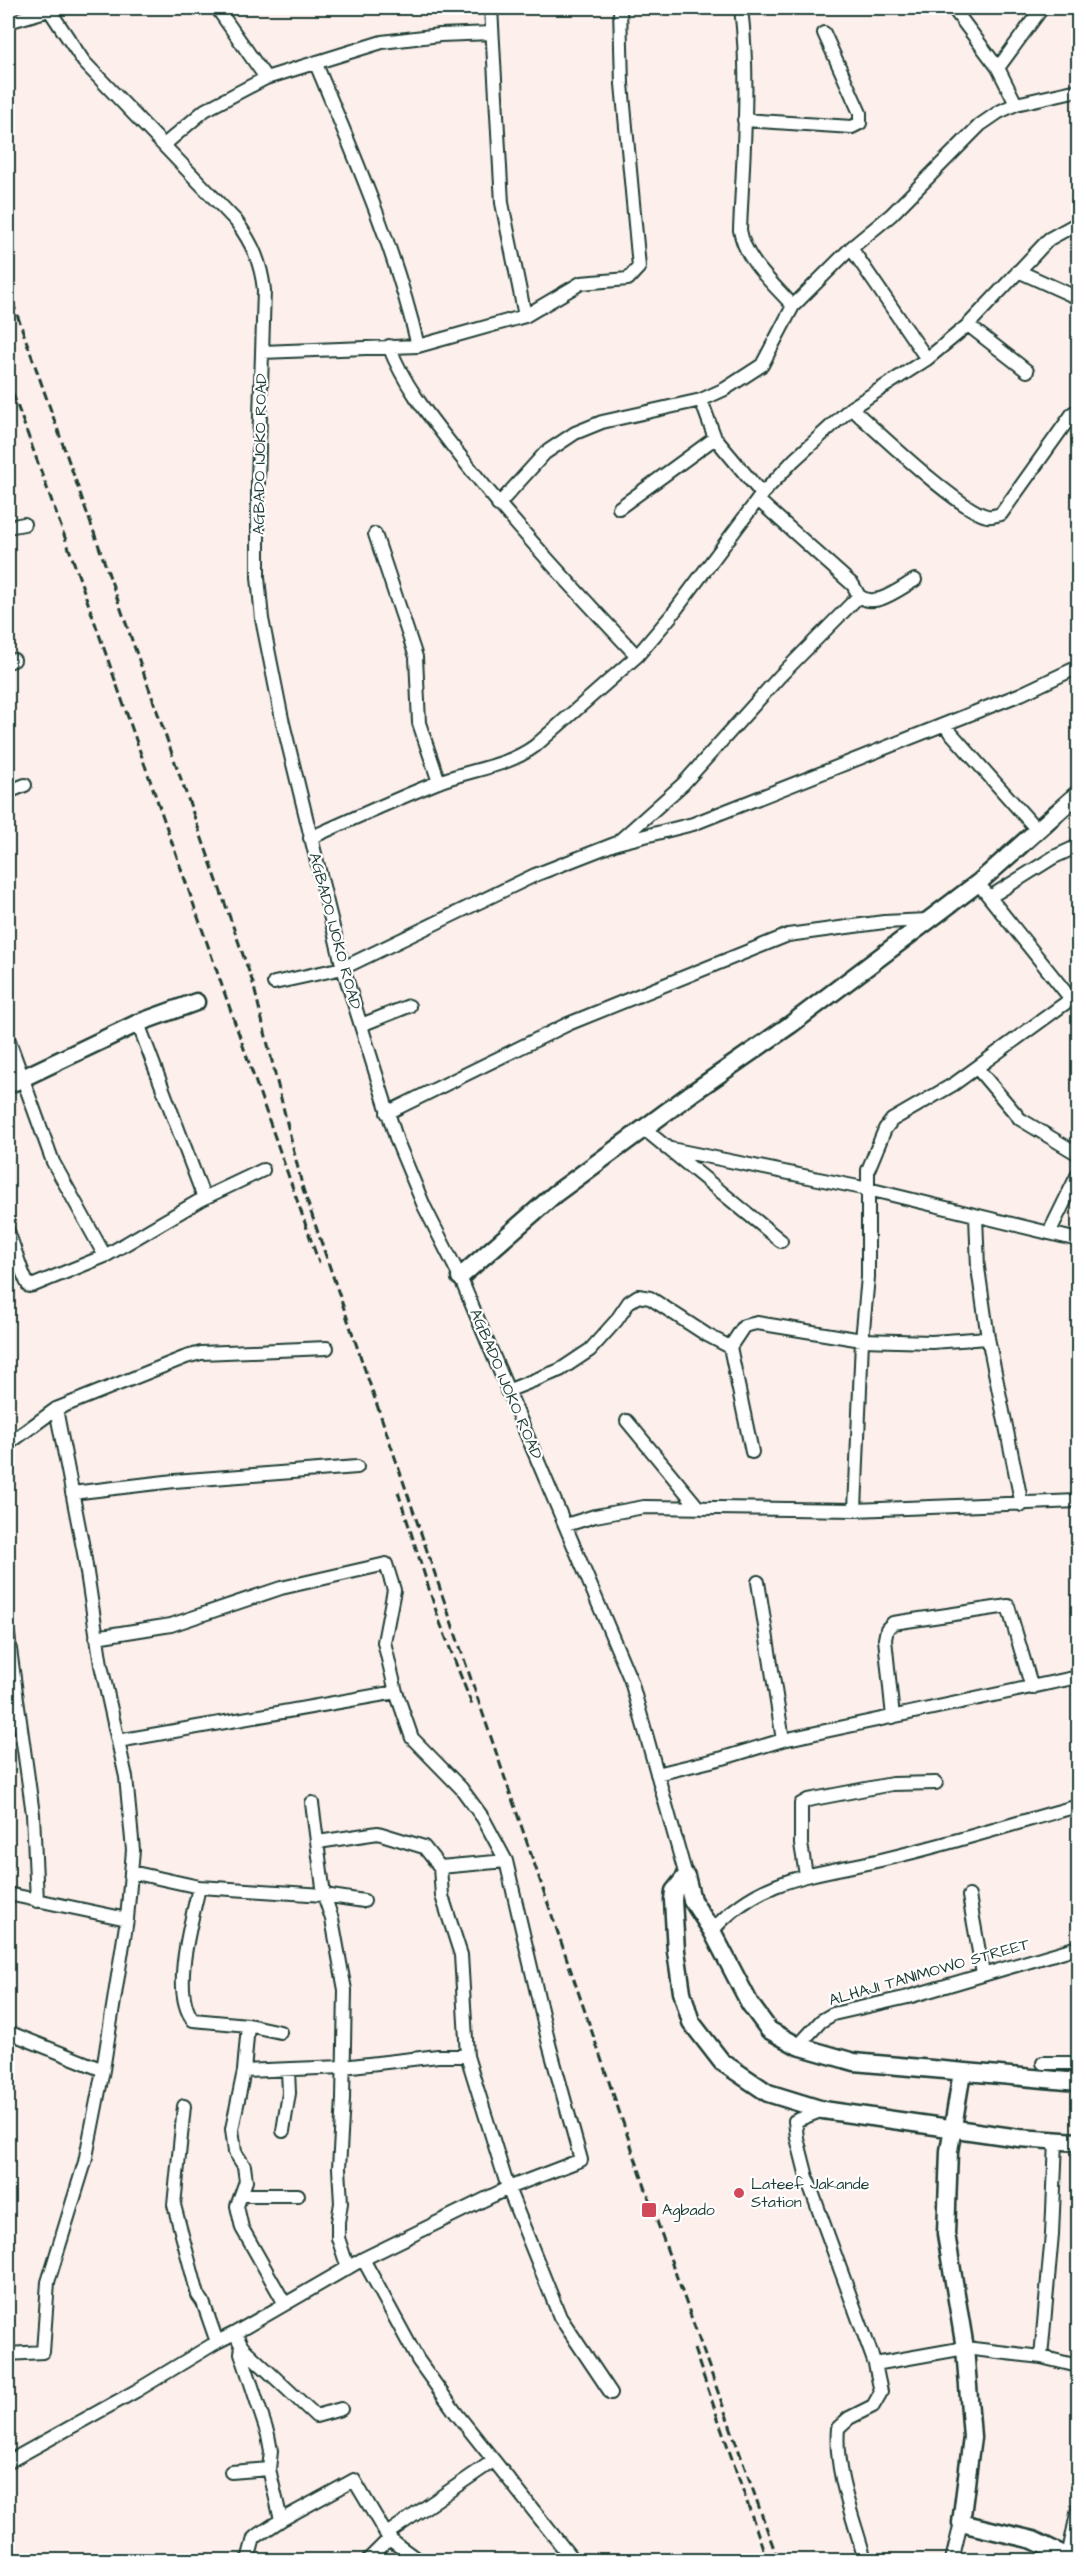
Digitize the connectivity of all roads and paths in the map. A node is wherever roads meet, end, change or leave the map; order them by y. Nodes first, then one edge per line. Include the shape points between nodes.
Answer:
1 (218, 8) edge
2 (491, 8) edge
3 (620, 8) edge
4 (741, 8) edge
5 (953, 8) edge
6 (1042, 8) edge
7 (49, 9) edge
8 (8, 22) edge
9 (492, 33) junction
10 (824, 33) dead end
11 (316, 64) junction
12 (998, 68) junction
13 (266, 78) junction
14 (1078, 90) edge
15 (1016, 104) junction
16 (744, 120) junction
17 (164, 145) junction
18 (1078, 223) edge
19 (851, 248) junction
20 (1017, 271) junction
21 (1078, 298) edge
22 (793, 306) junction
23 (525, 316) junction
24 (968, 325) junction
25 (389, 346) junction
26 (418, 346) junction
27 (262, 352) junction
28 (927, 359) junction
29 (1027, 371) dead end
30 (701, 400) junction
31 (851, 408) junction
32 (1073, 413) dead end
33 (715, 438) junction
34 (760, 497) junction
35 (498, 505) junction
36 (619, 508) dead end
37 (24, 524) dead end
38 (8, 527) edge
39 (375, 534) dead end
40 (915, 580) dead end
41 (859, 596) junction
42 (637, 656) junction
43 (1078, 667) edge
44 (944, 725) junction
45 (439, 782) junction
46 (25, 784) dead end
47 (8, 792) edge
48 (1078, 794) edge
49 (1038, 831) junction
50 (310, 837) junction
51 (617, 843) junction
52 (1078, 846) edge
53 (978, 883) junction
54 (990, 897) junction
55 (930, 920) junction
56 (343, 968) junction
57 (274, 983) dead end
58 (1075, 996) edge
59 (196, 1002) dead end
60 (409, 1006) dead end
61 (138, 1023) junction
62 (361, 1026) junction
63 (8, 1038) edge
64 (977, 1068) junction
65 (15, 1082) edge
66 (387, 1113) junction
67 (643, 1128) junction
68 (666, 1148) junction
69 (1078, 1154) edge
70 (263, 1170) dead end
71 (1078, 1174) edge
72 (868, 1189) junction
73 (204, 1198) junction
74 (976, 1216) junction
75 (8, 1232) edge
76 (1049, 1233) junction
77 (781, 1240) dead end
78 (1078, 1240) edge
79 (105, 1256) junction
80 (14, 1261) edge
81 (460, 1276) junction
82 (988, 1338) junction
83 (862, 1340) junction
84 (730, 1347) junction
85 (327, 1348) dead end
86 (507, 1391) junction
87 (56, 1409) junction
88 (627, 1421) dead end
89 (8, 1444) edge
90 (752, 1452) dead end
91 (357, 1467) dead end
92 (72, 1493) junction
93 (1078, 1501) edge
94 (1022, 1504) junction
95 (697, 1506) junction
96 (855, 1510) junction
97 (567, 1525) junction
98 (758, 1582) dead end
99 (8, 1635) edge
100 (96, 1637) junction
101 (1078, 1677) edge
102 (1032, 1688) junction
103 (396, 1692) junction
104 (893, 1717) junction
105 (783, 1740) junction
106 (118, 1741) junction
107 (657, 1774) junction
108 (936, 1783) dead end
109 (312, 1803) dead end
110 (1078, 1806) edge
111 (318, 1842) junction
112 (506, 1861) junction
113 (440, 1867) junction
114 (131, 1872) junction
115 (806, 1875) junction
116 (687, 1876) junction
117 (199, 1887) junction
118 (8, 1894) edge
119 (324, 1895) junction
120 (969, 1896) dead end
121 (37, 1901) junction
122 (364, 1901) dead end
123 (127, 1918) junction
124 (712, 1931) junction
125 (1078, 1947) edge
126 (983, 1974) junction
127 (248, 2025) junction
128 (8, 2032) edge
129 (280, 2032) dead end
130 (798, 2046) junction
131 (467, 2056) junction
132 (1043, 2063) dead end
133 (1078, 2064) edge
134 (343, 2067) junction
135 (103, 2070) junction
136 (288, 2070) junction
137 (244, 2071) junction
138 (962, 2072) junction
139 (1078, 2082) edge
140 (184, 2106) dead end
141 (823, 2109) junction
142 (953, 2129) junction
143 (283, 2131) dead end
144 (1056, 2141) junction
145 (1078, 2142) edge
146 (508, 2188) junction
147 (241, 2195) junction
148 (298, 2195) dead end
149 (363, 2259) junction
150 (348, 2268) junction
151 (285, 2304) junction
152 (235, 2333) junction
153 (217, 2342) junction
154 (242, 2347) junction
155 (965, 2348) junction
156 (8, 2354) edge
157 (1041, 2357) junction
158 (874, 2364) junction
159 (1078, 2366) edge
160 (611, 2393) dead end
161 (341, 2409) dead end
162 (493, 2460) junction
163 (8, 2462) edge
164 (269, 2469) junction
165 (231, 2472) dead end
166 (1078, 2509) edge
167 (281, 2520) junction
168 (961, 2523) junction
169 (389, 2540) junction
170 (1070, 2559) edge
171 (248, 2560) edge
172 (368, 2560) edge
173 (418, 2560) edge
174 (573, 2560) edge
175 (865, 2560) edge
176 (952, 2560) edge

1 - 13 street
2 - 9 street
3 - 23 street via 622,84 639,267 628,279 581,283
4 - 16 street
5 - 12 street
6 - 12 street
7 - 8 street
7 - 17 street, AGBADO IJOKO ROAD via 84,62
9 - 11 street via 382,42
9 - 23 street via 502,202
10 - 16 street via 860,113 860,123 852,127
11 - 13 street
11 - 26 street via 379,213
12 - 15 street
13 - 17 street via 205,110
14 - 15 street
15 - 19 street via 980,125 891,215
16 - 22 street via 742,243
17 - 27 street, AGBADO IJOKO ROAD via 236,221 252,244 262,269 264,290
18 - 20 street via 1049,240
19 - 22 street
19 - 28 street
20 - 21 street
20 - 24 street
22 - 30 street via 762,365
23 - 26 street
24 - 28 street
24 - 29 street
25 - 26 street
25 - 27 street
25 - 35 street via 406,384
27 - 50 street, AGBADO IJOKO ROAD via 258,480 262,620
28 - 31 street
30 - 33 street
30 - 35 street via 602,422 575,433 545,453
31 - 32 street via 918,468 987,516 1001,514
31 - 34 street
33 - 34 street
33 - 36 street
34 - 41 street via 853,585
34 - 42 street
35 - 42 street
37 - 38 street
39 - 45 street via 417,657 419,723
40 - 41 street via 874,601
41 - 51 street via 683,783
42 - 45 street via 520,757
43 - 44 street
44 - 49 street
44 - 51 street via 693,824
45 - 50 street
46 - 47 street
48 - 49 main road
49 - 53 main road
50 - 56 street, AGBADO IJOKO ROAD
51 - 56 street via 535,875
52 - 54 street
53 - 54 street
53 - 55 main road
54 - 58 street
55 - 66 street via 788,935 568,1024
55 - 67 main road
56 - 57 street
56 - 62 street, AGBADO IJOKO ROAD
58 - 64 street
59 - 61 main road
60 - 62 street
61 - 65 main road
61 - 73 street
62 - 66 street, AGBADO IJOKO ROAD
63 - 65 street
64 - 69 street via 1020,1119
64 - 72 street via 892,1120 872,1156
65 - 79 street via 53,1162
66 - 81 street, AGBADO IJOKO ROAD via 424,1206
67 - 68 street
67 - 81 main road via 555,1194
68 - 72 street
68 - 77 street
70 - 73 street
71 - 76 street
72 - 74 street
72 - 83 street via 868,1277
73 - 79 street
74 - 76 street
74 - 82 street via 978,1268
75 - 80 street
76 - 78 street
79 - 80 street via 29,1286
81 - 86 street, AGBADO IJOKO ROAD
82 - 83 street via 932,1342
82 - 94 street
83 - 84 street via 750,1323
83 - 96 street
84 - 86 street via 650,1298 638,1296 590,1350 560,1370
84 - 90 street
85 - 87 street via 201,1353
86 - 97 street, AGBADO IJOKO ROAD
87 - 89 street
87 - 92 street
88 - 95 street
91 - 92 street
92 - 100 street
93 - 94 street
94 - 96 street
95 - 96 street
95 - 97 street via 644,1507
97 - 107 street, AGBADO IJOKO ROAD via 640,1703
98 - 105 street
99 - 121 street via 33,1814
100 - 103 street via 171,1625 281,1588 386,1564 394,1590 384,1642
100 - 106 street
101 - 102 street
102 - 104 street
102 - 104 street via 1008,1606 893,1623 885,1639
103 - 106 street
103 - 112 street via 412,1738 461,1788
104 - 105 street
105 - 107 street
106 - 114 street via 131,1819
107 - 116 street, AGBADO IJOKO ROAD
108 - 115 street via 882,1785 801,1804
109 - 111 street
110 - 115 street via 888,1859
111 - 113 street via 378,1833 424,1847
111 - 119 street
112 - 113 street
112 - 146 street via 549,2044 582,2160
113 - 131 street via 442,1896 460,1955
114 - 117 street
114 - 123 street
115 - 124 street via 771,1886 724,1917
116 - 124 main road, AGBADO IJOKO ROAD via 692,1900
116 - 141 main road via 674,1891 673,1900 682,1992 691,2022 722,2062 768,2093
117 - 119 street
117 - 127 street via 182,1983 183,2001 193,2020
118 - 121 street
119 - 122 street
119 - 134 street via 345,1990
120 - 126 street
121 - 123 street
123 - 135 street
124 - 130 main road, AGBADO IJOKO ROAD via 750,2004 769,2030
125 - 126 street, ALHAJI TANIMOWO STREET
126 - 130 street, ALHAJI TANIMOWO STREET via 908,1998 833,2014
127 - 129 street
127 - 137 street
128 - 135 street
130 - 138 main road, AGBADO IJOKO ROAD via 854,2062
131 - 134 street
131 - 146 street
132 - 133 street
134 - 136 street
134 - 150 street via 338,2238
135 - 156 street via 85,2162 48,2282 43,2352
136 - 137 street
136 - 143 street
137 - 147 street via 232,2129 235,2152 244,2166 246,2181
138 - 139 main road, AGBADO IJOKO ROAD
138 - 142 main road
140 - 153 street via 174,2205 198,2295
141 - 142 main road
141 - 158 street via 795,2121 797,2139 808,2181
142 - 144 main road
142 - 155 main road via 946,2234
144 - 145 main road
144 - 157 street
146 - 149 street
146 - 160 street via 560,2317
147 - 148 street
147 - 151 street via 237,2206 242,2228
149 - 150 street
149 - 162 street via 418,2360
150 - 151 street
151 - 152 street
152 - 153 street
152 - 154 street
153 - 163 street
154 - 161 street via 316,2416
154 - 164 street via 268,2435
155 - 157 street
155 - 158 street
155 - 168 main road via 972,2437
157 - 159 street
158 - 175 street via 881,2392 873,2406 838,2428 836,2450
162 - 169 street via 391,2531
162 - 174 street
164 - 165 street
164 - 167 street
166 - 170 street
167 - 169 street via 354,2480
167 - 171 street via 254,2538
168 - 170 main road via 1033,2540
168 - 176 street
169 - 172 street
169 - 173 street

